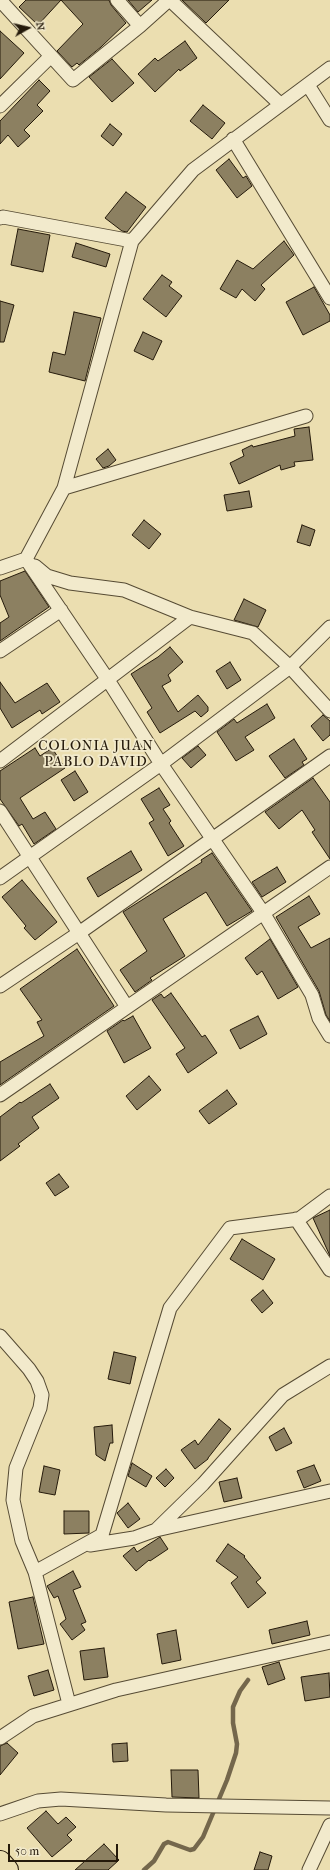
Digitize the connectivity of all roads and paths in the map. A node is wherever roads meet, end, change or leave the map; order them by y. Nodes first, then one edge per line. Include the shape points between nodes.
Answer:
1 (0, 0) edge
2 (117, 0) edge
3 (169, 0) edge
4 (140, 26) junction
5 (51, 56) junction
6 (330, 68) edge
7 (308, 85) junction
8 (280, 104) junction
9 (0, 106) edge
10 (330, 120) edge
11 (233, 139) junction
12 (0, 218) edge
13 (132, 241) junction
14 (330, 298) edge
15 (306, 416) dead end
16 (64, 488) junction
17 (26, 559) junction
18 (0, 568) edge
19 (61, 610) junction
20 (190, 617) junction
21 (330, 627) edge
22 (0, 651) edge
23 (290, 667) junction
24 (108, 680) junction
25 (330, 711) edge
26 (330, 756) edge
27 (0, 761) edge
28 (161, 764) junction
29 (0, 811) edge
30 (212, 840) junction
31 (30, 857) junction
32 (330, 868) edge
33 (0, 878) edge
34 (264, 914) junction
35 (79, 933) junction
36 (0, 986) edge
37 (127, 1008) junction
38 (330, 1036) edge
39 (0, 1096) edge
40 (330, 1196) edge
41 (296, 1219) junction
42 (330, 1270) edge
43 (0, 1336) edge
44 (330, 1366) edge
45 (330, 1491) edge
46 (156, 1530) junction
47 (80, 1547) junction
48 (35, 1572) junction
49 (330, 1642) edge
50 (69, 1704) junction
51 (0, 1738) edge
52 (330, 1808) edge
53 (0, 1814) edge
54 (330, 1825) edge
55 (0, 1862) edge
56 (7, 1870) edge
57 (309, 1870) edge

1 - 5 street
2 - 4 street
3 - 4 street
3 - 8 street
4 - 5 street via 73,80
5 - 9 street
6 - 7 street
7 - 8 street
7 - 10 street
8 - 11 street
11 - 13 street via 193,170
11 - 14 street
12 - 13 street
13 - 16 street
15 - 16 street
16 - 17 street
17 - 18 street
17 - 19 street
17 - 20 street via 47,576 70,583 124,590
19 - 22 street
19 - 24 street
20 - 23 street via 253,633
20 - 24 street
21 - 23 street
23 - 25 street
23 - 28 street
24 - 27 street
24 - 28 street
26 - 30 street
28 - 30 street
28 - 31 street
29 - 31 street
30 - 34 street
30 - 35 street
31 - 33 street
31 - 35 street
32 - 34 street
34 - 37 street
34 - 38 street via 312,995 319,1018
35 - 36 street
35 - 37 street
37 - 39 street
40 - 41 street
41 - 42 street
41 - 47 street via 230,1228 170,1308 102,1535
43 - 48 street via 33,1375 42,1396 40,1408 16,1468 13,1500 22,1541
44 - 46 street via 283,1395 203,1484
45 - 46 street
46 - 47 street via 134,1538
47 - 48 street
48 - 50 street
49 - 50 street via 116,1690
50 - 51 street via 33,1716
52 - 53 street via 166,1805 61,1799 38,1801
54 - 57 street
55 - 56 highway

